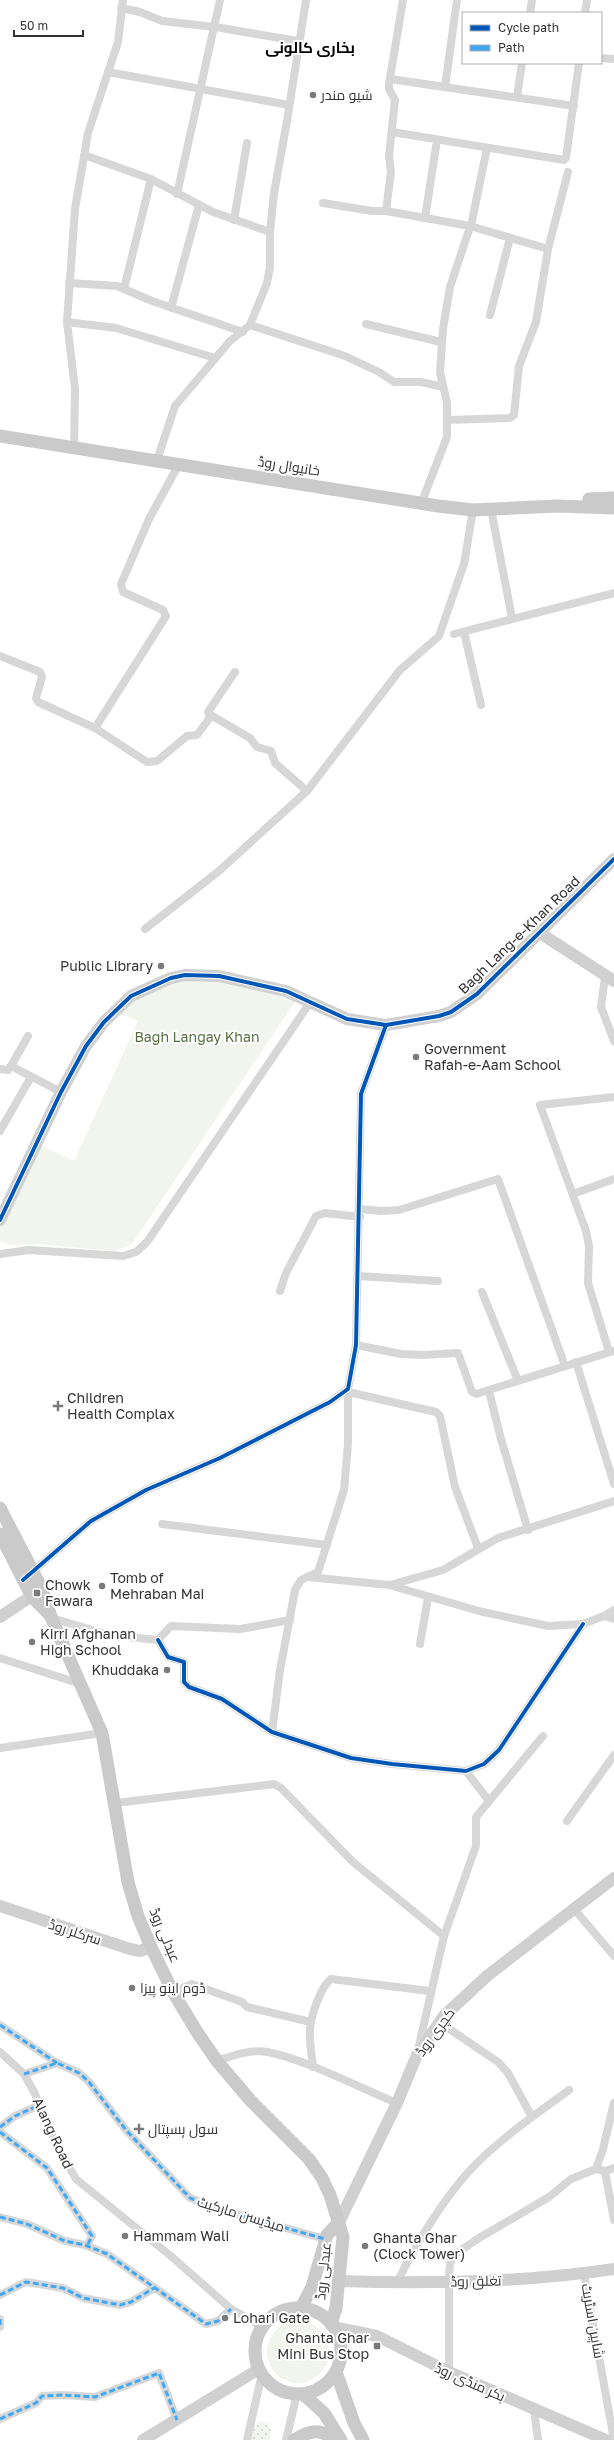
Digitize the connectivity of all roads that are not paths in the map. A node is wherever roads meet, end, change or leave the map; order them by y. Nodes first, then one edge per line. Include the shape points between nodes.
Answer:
1 (220, 0) edge
2 (306, 0) edge
3 (403, 0) edge
4 (457, 0) edge
5 (532, 0) edge
6 (587, 0) edge
7 (122, 4) edge
8 (530, 12) edge
9 (585, 12) edge
10 (216, 27) junction
11 (298, 40) junction
12 (602, 58) edge
13 (614, 59) edge
14 (522, 64) edge
15 (579, 64) edge
16 (108, 72) junction
17 (390, 79) junction
18 (445, 87) junction
19 (202, 90) junction
20 (517, 97) junction
21 (289, 105) junction
22 (574, 106) junction
23 (392, 132) junction
24 (437, 140) junction
25 (247, 143) dead end
26 (487, 148) junction
27 (84, 155) junction
28 (568, 172) dead end
29 (151, 179) junction
30 (177, 194) junction
31 (323, 203) dead end
32 (199, 205) junction
33 (386, 211) junction
34 (425, 218) junction
35 (234, 220) junction
36 (470, 226) junction
37 (270, 232) junction
38 (510, 238) junction
39 (548, 249) junction
40 (69, 283) junction
41 (124, 289) junction
42 (170, 308) junction
43 (490, 315) dead end
44 (67, 322) junction
45 (366, 324) dead end
46 (250, 325) junction
47 (243, 332) junction
48 (441, 342) junction
49 (215, 358) junction
50 (443, 387) junction
51 (448, 420) junction
52 (0, 436) edge
53 (74, 450) junction
54 (158, 460) junction
55 (179, 464) junction
56 (614, 498) edge
57 (614, 502) edge
58 (421, 504) junction
59 (558, 506) junction
60 (575, 506) junction
61 (614, 508) edge
62 (491, 509) junction
63 (474, 510) junction
64 (614, 513) edge
65 (614, 593) edge
66 (512, 618) junction
67 (464, 632) junction
68 (454, 634) dead end
69 (0, 656) edge
70 (235, 672) dead end
71 (481, 705) dead end
72 (211, 716) junction
73 (95, 728) junction
74 (307, 791) junction
75 (614, 859) edge
76 (145, 929) dead end
77 (540, 934) junction
78 (609, 979) edge
79 (311, 1001) junction
80 (386, 1025) junction
81 (28, 1036) dead end
82 (614, 1041) edge
83 (10, 1066) junction
84 (0, 1069) edge
85 (31, 1077) junction
86 (60, 1092) junction
87 (614, 1097) edge
88 (0, 1131) edge
89 (614, 1179) edge
90 (573, 1194) junction
91 (360, 1213) junction
92 (0, 1220) edge
93 (0, 1254) edge
94 (358, 1276) junction
95 (438, 1280) dead end
96 (280, 1292) dead end
97 (482, 1292) dead end
98 (356, 1344) junction
99 (611, 1351) edge
100 (576, 1362) junction
101 (565, 1366) junction
102 (518, 1382) junction
103 (348, 1391) junction
104 (489, 1391) junction
105 (614, 1484) edge
106 (614, 1501) edge
107 (0, 1508) edge
108 (162, 1524) dead end
109 (528, 1530) junction
110 (0, 1534) edge
111 (327, 1545) junction
112 (478, 1548) junction
113 (33, 1571) junction
114 (307, 1577) junction
115 (23, 1580) junction
116 (389, 1586) junction
117 (37, 1593) junction
118 (428, 1598) junction
119 (614, 1610) edge
120 (604, 1616) junction
121 (0, 1617) edge
122 (52, 1618) junction
123 (614, 1619) edge
124 (290, 1620) junction
125 (583, 1624) junction
126 (158, 1640) junction
127 (420, 1644) dead end
128 (0, 1658) edge
129 (81, 1684) junction
130 (272, 1732) junction
131 (102, 1733) junction
132 (543, 1736) dead end
133 (0, 1748) edge
134 (614, 1755) edge
135 (466, 1771) junction
136 (490, 1801) junction
137 (116, 1803) junction
138 (567, 1822) dead end
139 (614, 1878) edge
140 (0, 1906) edge
141 (574, 1909) junction
142 (444, 1936) junction
143 (151, 1947) junction
144 (614, 1956) edge
145 (430, 1991) junction
146 (173, 1992) junction
147 (311, 2022) junction
148 (439, 2022) junction
149 (0, 2025) edge
150 (0, 2052) edge
151 (417, 2055) junction
152 (217, 2061) junction
153 (57, 2063) junction
154 (313, 2067) junction
155 (24, 2074) junction
156 (570, 2090) dead end
157 (397, 2103) junction
158 (614, 2103) edge
159 (40, 2105) junction
160 (532, 2117) junction
161 (0, 2127) edge
162 (0, 2132) edge
163 (614, 2168) edge
164 (596, 2169) junction
165 (605, 2171) junction
166 (0, 2217) edge
167 (614, 2220) edge
168 (339, 2222) junction
169 (325, 2239) junction
170 (87, 2246) junction
171 (614, 2269) edge
172 (584, 2274) junction
173 (338, 2281) junction
174 (449, 2281) junction
175 (397, 2283) junction
176 (154, 2288) junction
177 (0, 2295) edge
178 (302, 2308) junction
179 (231, 2309) junction
180 (0, 2319) edge
181 (332, 2325) junction
182 (0, 2327) edge
183 (263, 2327) junction
184 (260, 2372) junction
185 (336, 2372) junction
186 (449, 2372) junction
187 (300, 2394) junction
188 (534, 2410) junction
189 (0, 2419) edge
190 (177, 2420) junction
191 (143, 2440) edge
192 (247, 2440) edge
193 (286, 2440) edge
194 (294, 2440) edge
195 (337, 2440) edge
196 (341, 2440) edge
197 (363, 2440) edge
198 (538, 2440) edge
199 (606, 2440) edge
200 (614, 2440) edge

1 - 10 street
2 - 11 street
3 - 17 street
4 - 18 street
5 - 8 street
6 - 9 street
7 - 10 street via 162,21
7 - 16 street via 118,42
10 - 11 street
10 - 19 street
11 - 21 street
12 - 13 street
14 - 20 street
15 - 22 street
16 - 19 street
16 - 27 street via 90,123
17 - 18 street
17 - 23 street via 389,89 395,100
18 - 20 street
19 - 21 street
19 - 30 street
20 - 22 street
21 - 37 street
22 - 26 street via 564,160
23 - 24 street
23 - 33 street via 389,156 391,172
24 - 26 street
24 - 34 street
25 - 35 street
26 - 36 street
27 - 29 street
27 - 40 street via 75,209
28 - 39 street
29 - 30 street
29 - 41 street
30 - 32 street
31 - 33 street
32 - 35 street
32 - 42 street
33 - 34 street
34 - 36 street
35 - 37 street
36 - 38 street
36 - 48 street via 450,287
37 - 46 street via 269,275
38 - 39 street
38 - 43 street
39 - 51 street via 536,322 519,366 514,415 510,418
40 - 41 street via 109,285
40 - 44 street
41 - 42 street
42 - 47 street
44 - 49 street via 116,328
44 - 53 street via 75,389
45 - 48 street
46 - 47 street
46 - 50 street via 345,356 394,382 421,382
47 - 49 street via 230,341
48 - 50 street via 440,372
49 - 54 street via 175,406
50 - 51 street via 448,403
51 - 58 street via 447,437
52 - 53 main road, خانیوال روڈ
53 - 54 main road, خانیوال روڈ
54 - 55 main road, خانیوال روڈ
55 - 58 main road, خانیوال روڈ
55 - 73 street via 149,519 121,584 123,592 164,610 166,616
56 - 59 main road via 591,499
57 - 60 main road, خانیوال روڈ
58 - 63 main road, خانیوال روڈ
59 - 60 main road, خانیوال روڈ
59 - 62 main road, خانیوال روڈ
60 - 61 main road, خانیوال روڈ
60 - 64 main road
62 - 63 main road, خانیوال روڈ
62 - 66 street
63 - 74 street via 464,564 440,636 400,670
65 - 66 street
66 - 67 street
67 - 68 street
67 - 71 street
69 - 73 street via 40,672 42,678 36,698 38,702
70 - 72 street via 208,712
72 - 73 street via 197,735 187,736 152,763 142,760
72 - 74 street via 250,738 257,747 271,751 275,763
74 - 76 street via 219,871
75 - 77 street, Bagh Lang-e-Khan Road
77 - 78 street
77 - 80 street, Bagh Lang-e-Khan Road via 477,994 451,1012
78 - 82 street via 601,1007
79 - 80 street, Bagh Lang-e-Khan Road via 347,1019
79 - 86 street via 286,991 220,976 185,975 157,982 131,996 104,1022 86,1046
79 - 93 street via 147,1242 136,1252 123,1256 29,1250
80 - 91 street via 362,1094
81 - 83 street
83 - 84 street via 8,1070
83 - 85 street
85 - 86 street
85 - 88 street
86 - 92 street
87 - 90 street via 540,1104
89 - 90 street
90 - 99 street via 588,1238 588,1283
91 - 94 street
91 - 96 street via 325,1212 316,1216 286,1273
91 - 101 street via 399,1210 498,1179
94 - 95 street
94 - 98 street
97 - 102 street
98 - 103 street
98 - 104 street via 401,1354 458,1353 472,1392 476,1394
99 - 100 street
100 - 101 street
100 - 105 street
101 - 102 street
102 - 104 street
103 - 111 street via 348,1444 344,1490
103 - 112 street via 436,1412 440,1416 455,1487
103 - 113 street via 220,1458 146,1490 91,1520
104 - 109 street
106 - 109 street
107 - 113 main road, عبدلی روڈ
108 - 111 street
109 - 112 street via 498,1538
110 - 115 main road, عبدلی روڈ
111 - 114 street via 318,1572
112 - 116 street via 443,1570
113 - 115 street
113 - 117 main road, عبدلی روڈ
114 - 116 street
114 - 124 street via 295,1590
115 - 117 main road, عبدلی روڈ
116 - 118 street
117 - 121 street
117 - 122 main road, عبدلی روڈ
118 - 125 street via 548,1626
118 - 127 street
119 - 120 street
120 - 123 street
120 - 125 street
122 - 126 street via 109,1635
122 - 129 main road, عبدلی روڈ
124 - 126 street via 240,1629 171,1626
124 - 130 street
125 - 135 street via 499,1750 484,1764
126 - 130 street via 168,1657 184,1662 183,1680 186,1685 222,1699
128 - 129 street
129 - 131 main road, عبدلی روڈ
130 - 135 street via 351,1758
131 - 133 street
131 - 137 main road, عبدلی روڈ
132 - 136 street
134 - 138 street
135 - 136 street
136 - 142 street via 475,1822 476,1846
137 - 142 street via 274,1784 281,1788 353,1862
137 - 143 main road, عبدلی روڈ via 128,1882
139 - 141 street, کچری روڈ
140 - 143 street, سرکلر روڈ via 130,1949 140,1951
141 - 144 street
141 - 148 street, کچری روڈ via 482,1981 456,2003
142 - 145 street
143 - 146 main road, عبدلی روڈ
145 - 147 street via 331,1979 323,1987
145 - 151 street
146 - 147 street via 192,1984 247,2007
146 - 152 main road, عبدلی روڈ
147 - 154 street via 309,2032
148 - 151 street, کچری روڈ
148 - 160 street via 498,2062 508,2073
149 - 153 street, میڈیسن مارکیٹ
150 - 155 street, Alang Road
151 - 157 street, کچری روڈ
152 - 154 street via 241,2053 268,2052
152 - 168 main road, عبدلی روڈ via 250,2100 309,2159 322,2178
153 - 155 street
153 - 169 street, میڈیسن مارکیٹ via 79,2073 89,2082 126,2130 190,2198 225,2211
154 - 157 street
155 - 159 street, Alang Road
156 - 160 street
157 - 168 street, کچری روڈ
158 - 164 street
159 - 161 street via 15,2116
159 - 179 street, Alang Road via 57,2146 76,2179
160 - 175 street via 490,2150 460,2182 420,2239
162 - 170 street via 47,2168 77,2216 91,2231 92,2236
163 - 165 street
164 - 165 street
164 - 174 street via 571,2179 549,2197 500,2224 454,2255 450,2264
165 - 167 street
166 - 170 street via 7,2217 65,2241
168 - 169 main road, عبدلی روڈ
168 - 173 main road, عبدلی روڈ via 343,2237
169 - 178 main road, عبدلی روڈ via 312,2287
170 - 176 street via 122,2264
171 - 172 street, تغلق روڈ
172 - 174 street, تغلق روڈ via 523,2280
172 - 200 street, شاہین اسٹریٹ
173 - 175 street, تغلق روڈ
173 - 181 main road, عبدلی روڈ
174 - 175 street, تغلق روڈ
174 - 186 street
176 - 177 street via 131,2302 120,2305 83,2298 63,2288 26,2282
176 - 179 street via 206,2324 218,2321
178 - 181 main road via 318,2313
178 - 183 main road via 280,2313
179 - 183 street, Alang Road
180 - 182 street
181 - 185 main road via 341,2349
181 - 186 street, بکر منڈی روڈ via 377,2336
183 - 184 main road via 258,2335 255,2352
184 - 187 main road via 277,2389
184 - 190 street
184 - 192 street
185 - 187 main road via 325,2384
185 - 197 main road via 354,2423
186 - 188 street, بکر منڈی روڈ
187 - 193 street
187 - 196 main road via 324,2413
188 - 198 street
188 - 199 street, بکر منڈی روڈ
189 - 190 street via 36,2403 42,2396 95,2397 159,2374
190 - 191 street
194 - 195 main road via 305,2434 323,2432

